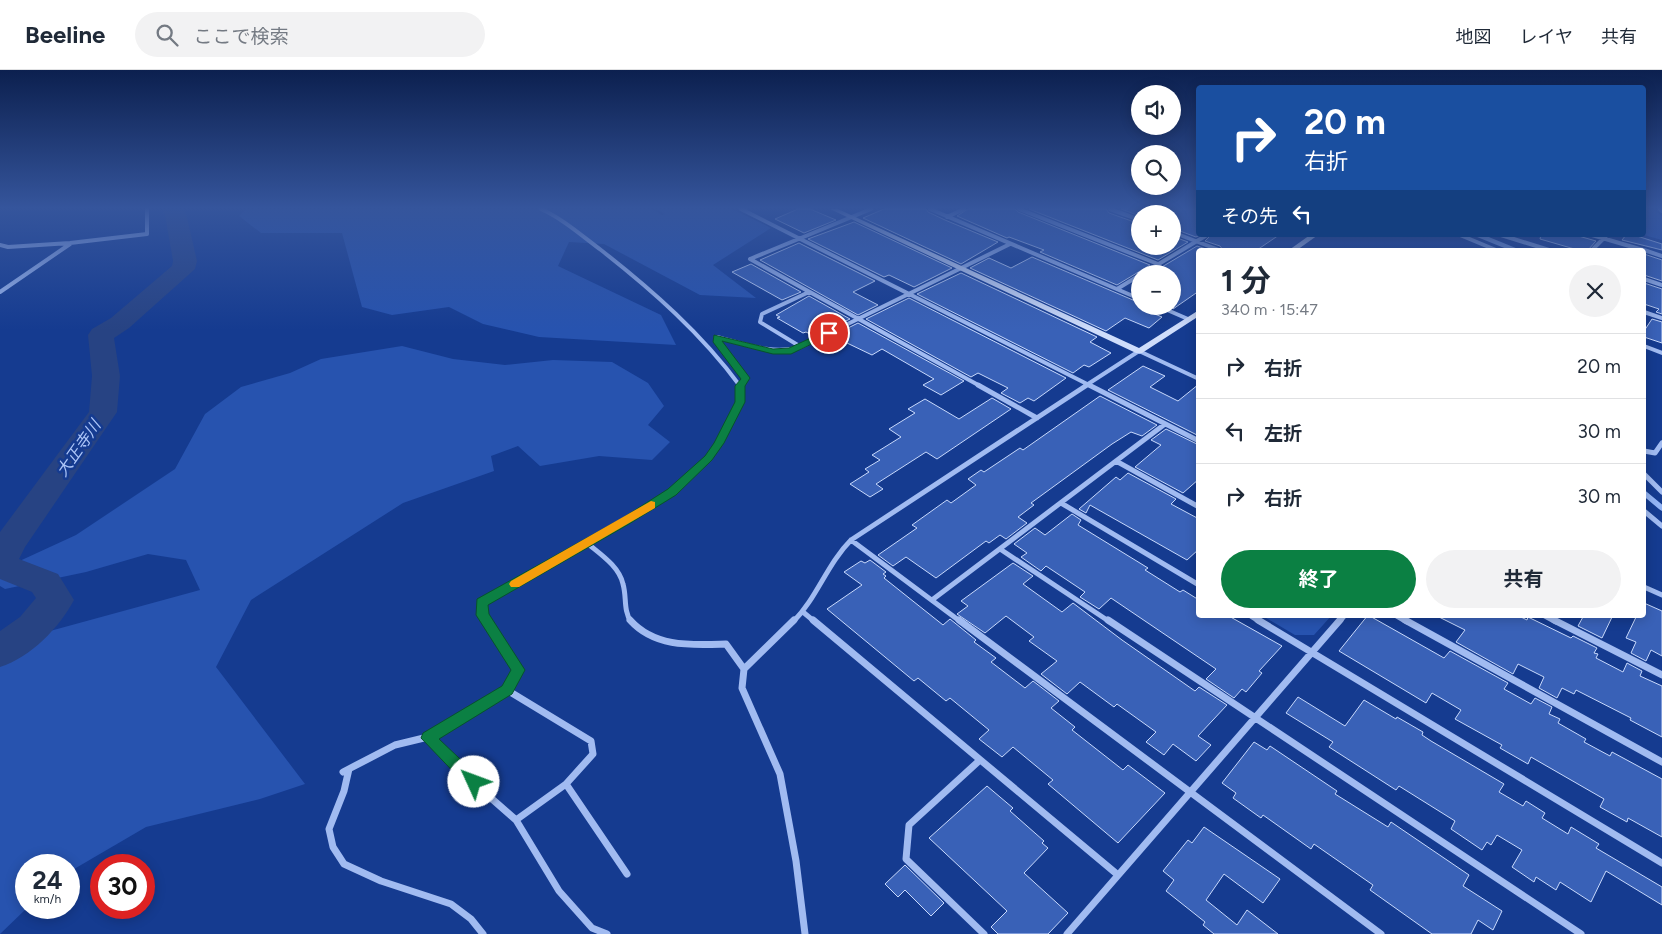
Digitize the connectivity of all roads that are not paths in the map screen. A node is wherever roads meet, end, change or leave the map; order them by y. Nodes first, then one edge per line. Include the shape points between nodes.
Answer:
1 (61, 249) edge
2 (599, 249) edge
3 (774, 249) edge
4 (820, 249) edge
5 (919, 249) edge
6 (999, 249) edge
7 (1023, 249) edge
8 (1121, 249) edge
9 (1182, 249) edge
10 (1646, 251) edge
11 (1662, 256) edge
12 (1158, 264) joint
13 (960, 268) junction
14 (1131, 280) edge
15 (1646, 280) edge
16 (1662, 285) edge
17 (1117, 289) junction
18 (0, 292) edge
19 (809, 292) junction
20 (908, 294) junction
21 (1131, 295) edge
22 (1646, 313) edge
23 (1196, 314) edge
24 (1179, 315) edge
25 (1662, 318) edge
26 (857, 319) junction
27 (1188, 319) junction
28 (801, 347) junction
29 (1646, 347) edge
30 (1139, 352) junction
31 (1662, 353) edge
32 (1196, 379) edge
33 (1088, 385) junction
34 (740, 386) junction
35 (1037, 418) junction
36 (1166, 424) junction
37 (1196, 439) edge
38 (1662, 443) edge
39 (1646, 451) edge
40 (1116, 461) junction
41 (1646, 476) edge
42 (1662, 492) edge
43 (1061, 503) junction
44 (1196, 505) edge
45 (1646, 513) edge
46 (1662, 526) edge
47 (851, 540) junction
48 (587, 543) junction
49 (1000, 549) junction
50 (1196, 583) edge
51 (1646, 588) edge
52 (1662, 595) edge
53 (932, 600) junction
54 (803, 612) junction
55 (1253, 618) edge
56 (1342, 618) edge
57 (1400, 618) edge
58 (1549, 618) edge
59 (1312, 653) junction
60 (744, 669) junction
61 (1662, 675) edge
62 (507, 690) junction
63 (1255, 718) junction
64 (428, 738) junction
65 (980, 760) junction
66 (1662, 762) edge
67 (566, 784) junction
68 (1190, 792) junction
69 (516, 820) junction
70 (1662, 863) edge
71 (627, 874) dead end
72 (1118, 875) junction
73 (594, 931) edge
74 (483, 934) edge
75 (606, 934) edge
76 (805, 934) edge
77 (984, 934) edge
78 (1067, 934) edge
79 (1381, 934) edge
80 (1581, 934) edge

1 - 18 street
2 - 34 street via 683,320
3 - 19 street via 750,259
4 - 20 street
5 - 13 street
6 - 13 street
7 - 17 street
8 - 12 street
9 - 12 street
10 - 11 street
13 - 20 street
13 - 30 street
14 - 17 street
15 - 16 street
17 - 21 street
19 - 26 street
19 - 28 street via 762,314 760,322
20 - 26 street
20 - 33 street
22 - 25 street
23 - 27 street
24 - 27 street
26 - 28 street
26 - 35 street
27 - 30 street
28 - 34 street via 791,351 773,351 717,336 728,357 746,378
29 - 31 street
30 - 32 street
30 - 33 street
33 - 35 street
33 - 36 street
34 - 48 street via 740,402 709,458 672,492
35 - 47 street
36 - 37 street
36 - 40 street
38 - 39 street via 1656,453
40 - 43 street
40 - 44 street
41 - 42 street
43 - 49 street
43 - 50 street
45 - 46 street
47 - 53 street
47 - 54 street
48 - 60 street via 609,561 623,583 624,606 635,627 651,638 678,645 726,644
48 - 62 street via 482,603 482,615 518,670
49 - 53 street
49 - 63 street
51 - 52 street
53 - 68 street
54 - 60 street
54 - 65 street
55 - 59 street
56 - 59 street
57 - 66 street
58 - 61 street
59 - 63 street
59 - 70 street
60 - 76 street via 742,688 780,774
62 - 64 street
62 - 67 street via 591,741 594,754
63 - 68 street
63 - 80 street
64 - 69 street
64 - 74 street via 395,745 346,770 344,791 329,829 333,848 344,864 382,881 451,904 471,919
65 - 72 street
65 - 77 street via 910,825 906,859
67 - 69 street
67 - 71 street
68 - 72 street
68 - 79 street
69 - 73 street via 559,891
72 - 78 street
73 - 75 street

